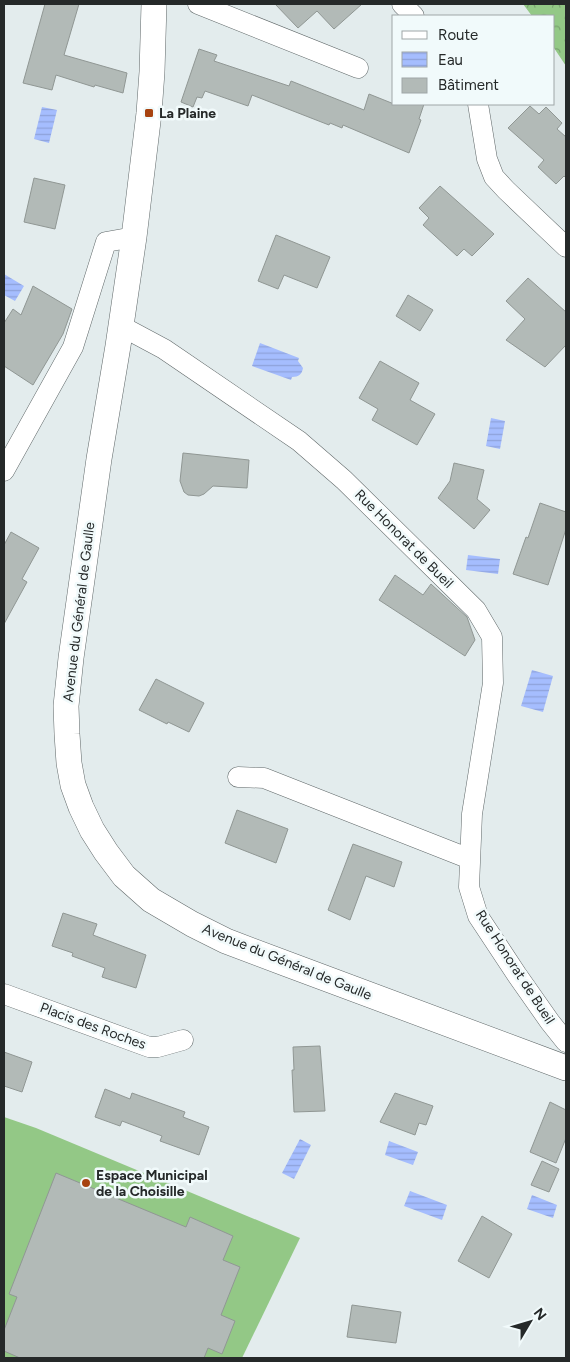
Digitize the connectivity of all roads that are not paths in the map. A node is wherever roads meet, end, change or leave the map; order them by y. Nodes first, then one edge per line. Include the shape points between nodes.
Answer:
1 (154, 4) edge
2 (198, 4) edge
3 (402, 4) edge
4 (413, 15) edge
5 (358, 68) dead end
6 (478, 105) edge
7 (134, 236) junction
8 (566, 247) edge
9 (121, 326) junction
10 (4, 471) edge
11 (238, 777) dead end
12 (470, 859) junction
13 (4, 994) edge
14 (183, 1040) dead end
15 (566, 1042) edge
16 (566, 1068) edge

1 - 7 street, Avenue du Général de Gaulle via 149,113
2 - 5 street
3 - 4 street
6 - 8 street via 487,159 494,177
7 - 9 street, Avenue du Général de Gaulle
7 - 10 street via 106,242 73,347
9 - 12 street, Rue Honorat de Bueil via 164,349 299,441 344,480 476,610 485,623 492,637 493,683 472,814
9 - 16 street, Avenue du Général de Gaulle via 70,658 66,706 73,784 92,830 124,876 151,900 192,924 226,941
11 - 12 street via 264,778
12 - 15 street, Rue Honorat de Bueil via 469,888 478,916 516,975
13 - 14 street, Placis des Roches via 149,1047

